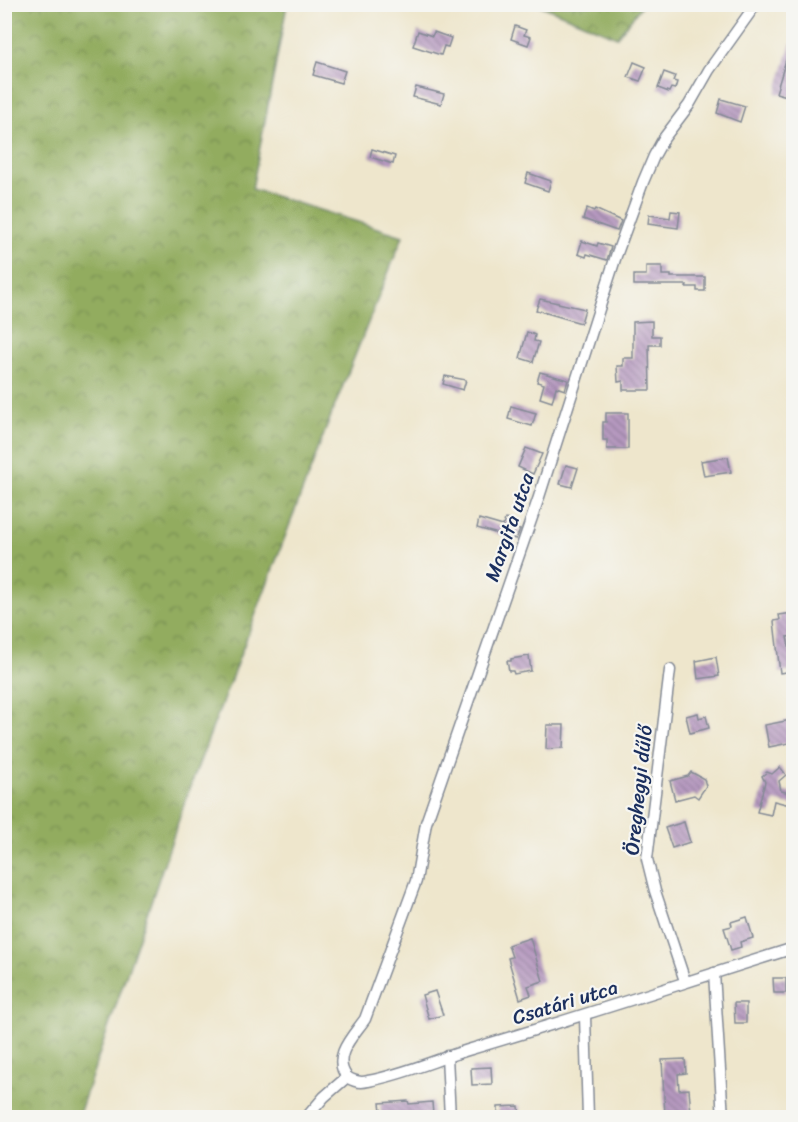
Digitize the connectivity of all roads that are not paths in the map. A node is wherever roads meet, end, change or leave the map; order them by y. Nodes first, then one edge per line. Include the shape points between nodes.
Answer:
1 (756, 4) edge
2 (670, 670) dead end
3 (794, 948) edge
4 (714, 973) junction
5 (685, 981) junction
6 (585, 1016) junction
7 (447, 1056) junction
8 (347, 1077) junction
9 (306, 1118) edge
10 (450, 1118) edge
11 (588, 1118) edge
12 (723, 1118) edge

1 - 8 street, Margita utca via 664,138 643,182 426,823 416,881 365,1019 348,1041 342,1057 340,1066
2 - 5 street, Öreghegyi dűlő via 646,858
3 - 4 street, Csatári utca
4 - 5 street, Csatári utca
4 - 12 street
5 - 6 street, Csatári utca
6 - 7 street, Csatári utca
6 - 11 street
7 - 8 street, Csatári utca via 373,1081
7 - 10 street
8 - 9 street

